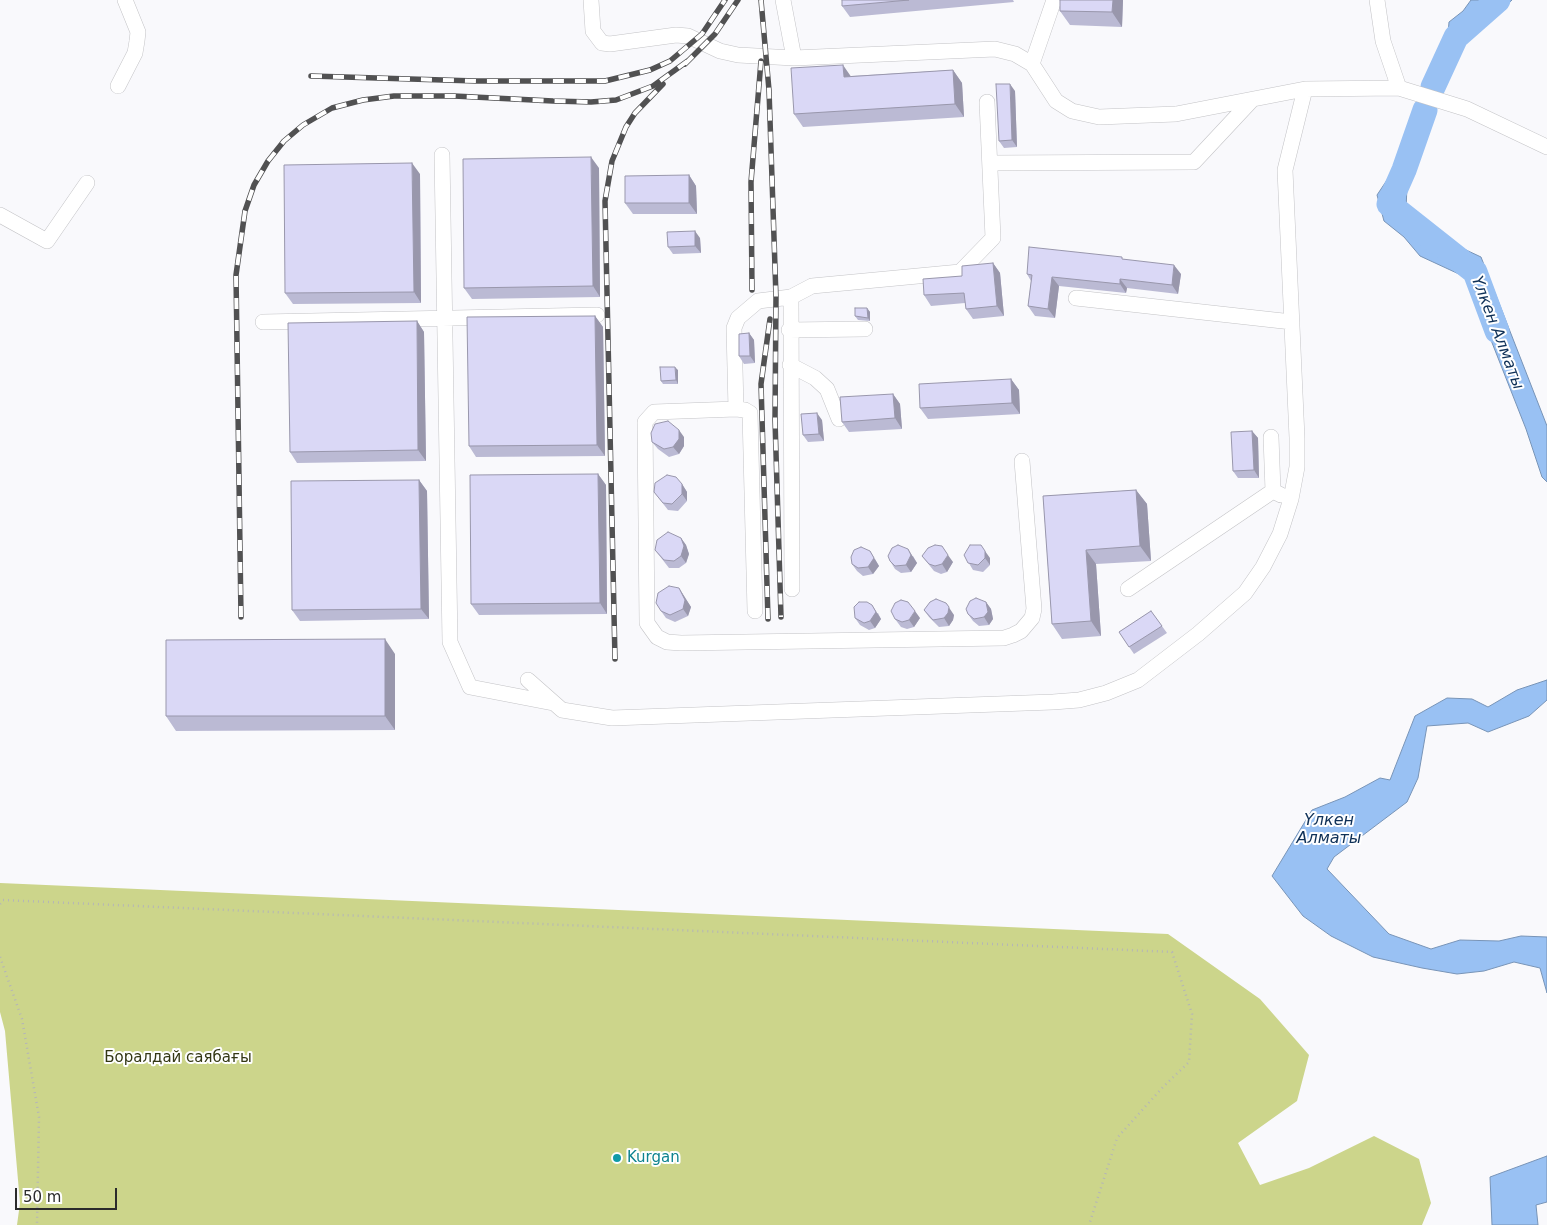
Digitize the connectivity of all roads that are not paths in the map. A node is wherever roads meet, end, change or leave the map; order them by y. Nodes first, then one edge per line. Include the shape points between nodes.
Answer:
1 (125, 0) edge
2 (591, 0) edge
3 (783, 0) edge
4 (1054, 0) edge
5 (1377, 0) edge
6 (794, 58) junction
7 (1032, 64) junction
8 (118, 86) dead end
9 (1305, 88) junction
10 (1398, 88) junction
11 (1250, 101) junction
12 (987, 102) dead end
13 (1547, 147) edge
14 (442, 155) dead end
15 (990, 163) junction
16 (87, 183) dead end
17 (0, 215) edge
18 (790, 297) junction
19 (1076, 298) dead end
20 (597, 315) edge
21 (445, 318) junction
22 (264, 322) dead end
23 (1292, 322) junction
24 (865, 329) dead end
25 (789, 330) junction
26 (790, 365) junction
27 (736, 409) junction
28 (839, 419) edge
29 (1271, 437) dead end
30 (1022, 461) dead end
31 (1273, 491) junction
32 (1291, 499) junction
33 (792, 589) dead end
34 (1128, 589) dead end
35 (755, 611) dead end
36 (528, 680) dead end
37 (554, 703) junction

1 - 8 street via 138,32 135,53
2 - 6 street via 593,32 602,43 676,35 688,36 720,51 738,55
3 - 6 street
4 - 7 street
5 - 10 street via 1383,41
6 - 7 street via 995,49 1015,54
7 - 11 street via 1056,101 1072,111 1099,117 1176,114
9 - 10 street
9 - 11 street
9 - 23 street via 1285,170
10 - 13 street via 1467,109
11 - 15 street via 1194,162
12 - 15 street
14 - 21 street
15 - 18 street via 993,238 960,272 812,286
16 - 17 street via 47,241
18 - 25 street
18 - 27 street via 758,301 738,318 734,328
19 - 23 street
20 - 21 street
21 - 22 street
21 - 37 street via 450,642 470,686
23 - 32 street via 1297,467
24 - 25 street
25 - 26 street
26 - 28 street via 815,378 827,389
26 - 33 street
27 - 30 street via 654,412 645,422 647,623 657,637 667,642 1013,636 1032,618 1034,609
27 - 35 street via 750,413
29 - 31 street
31 - 32 street
31 - 34 street
32 - 37 street via 1276,542 1245,593 1138,680 1106,693 1053,702 612,718 562,710
36 - 37 street

